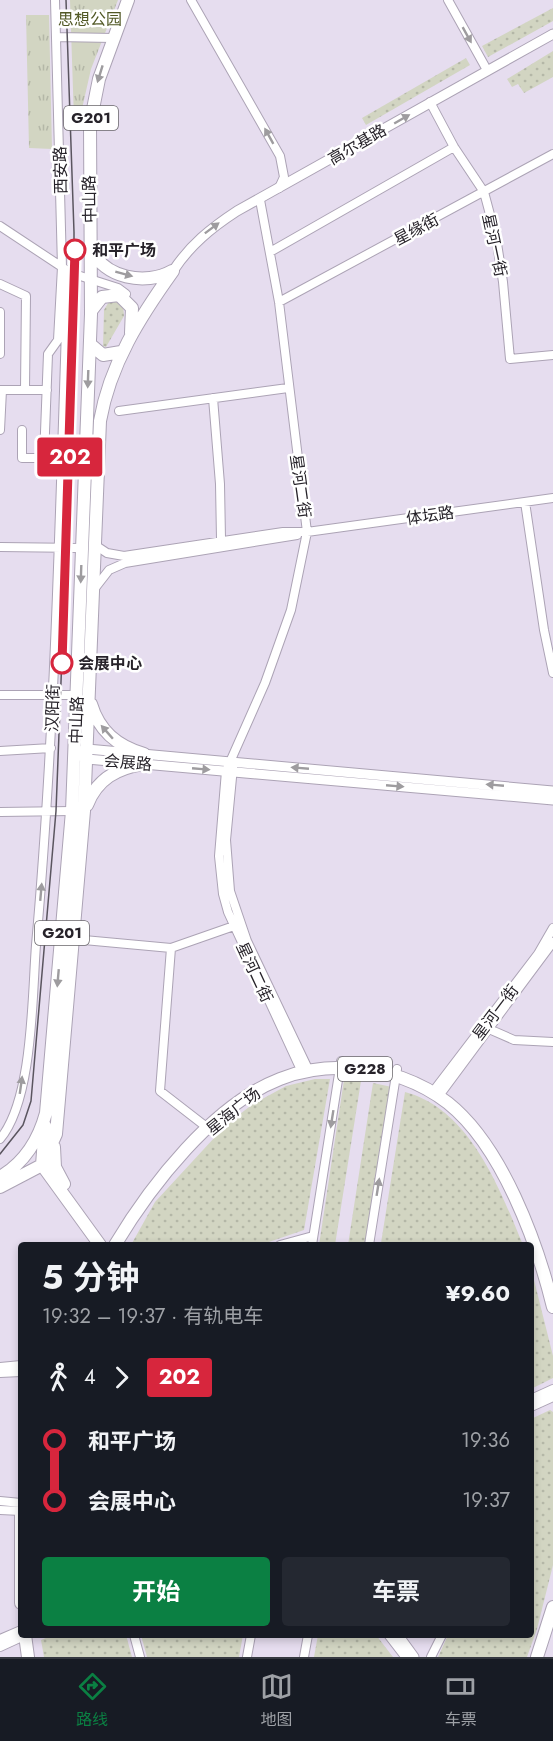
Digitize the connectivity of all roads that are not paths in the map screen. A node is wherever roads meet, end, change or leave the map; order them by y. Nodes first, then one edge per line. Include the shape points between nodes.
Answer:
1 (55, 0) edge
2 (128, 0) edge
3 (191, 0) edge
4 (198, 0) edge
5 (448, 0) edge
6 (198, 9) junction
7 (553, 34) edge
8 (57, 37) junction
9 (113, 38) junction
10 (487, 70) junction
11 (430, 102) junction
12 (454, 147) junction
13 (553, 154) edge
14 (278, 189) junction
15 (484, 192) junction
16 (260, 200) junction
17 (0, 226) edge
18 (90, 242) junction
19 (62, 246) junction
20 (270, 252) junction
21 (41, 253) junction
22 (65, 269) junction
23 (173, 271) junction
24 (87, 282) junction
25 (0, 284) edge
26 (279, 302) junction
27 (132, 308) junction
28 (0, 312) edge
29 (91, 314) junction
30 (131, 334) junction
31 (90, 344) junction
32 (121, 352) junction
33 (0, 354) edge
34 (553, 355) edge
35 (288, 388) junction
36 (26, 389) junction
37 (1, 390) edge
38 (46, 390) junction
39 (213, 398) junction
40 (119, 411) dead end
41 (0, 430) edge
42 (22, 430) dead end
43 (553, 498) edge
44 (525, 502) junction
45 (307, 532) junction
46 (221, 539) dead end
47 (95, 545) junction
48 (0, 547) edge
49 (58, 548) junction
50 (82, 548) junction
51 (94, 591) junction
52 (553, 673) edge
53 (83, 694) junction
54 (53, 695) junction
55 (0, 696) edge
56 (51, 748) junction
57 (0, 751) edge
58 (83, 754) junction
59 (143, 759) junction
60 (231, 768) junction
61 (553, 790) edge
62 (553, 800) edge
63 (48, 811) junction
64 (78, 811) junction
65 (0, 812) edge
66 (234, 926) junction
67 (553, 928) edge
68 (73, 939) junction
69 (553, 942) edge
70 (171, 948) junction
71 (489, 1029) junction
72 (553, 1042) edge
73 (341, 1065) junction
74 (304, 1068) junction
75 (396, 1073) junction
76 (437, 1092) junction
77 (46, 1113) junction
78 (206, 1127) junction
79 (56, 1134) junction
80 (0, 1139) edge
81 (42, 1165) junction
82 (0, 1177) edge
83 (0, 1187) edge
84 (312, 1241) edge
85 (106, 1242) edge
86 (106, 1242) edge
87 (110, 1242) edge
88 (369, 1242) edge
89 (531, 1242) edge
90 (534, 1250) edge
91 (553, 1282) edge
92 (553, 1307) edge
93 (18, 1365) edge
94 (0, 1367) edge
95 (18, 1372) edge
96 (0, 1373) edge
97 (553, 1389) edge
98 (553, 1397) edge
99 (534, 1398) edge
100 (534, 1406) edge
101 (0, 1501) edge
102 (18, 1503) edge
103 (0, 1510) edge
104 (18, 1513) edge
105 (553, 1607) edge
106 (18, 1631) edge
107 (553, 1632) edge
108 (19, 1638) edge
109 (25, 1638) edge
110 (32, 1638) edge
111 (135, 1638) edge
112 (250, 1638) edge
113 (307, 1638) edge
114 (391, 1638) edge
115 (400, 1638) edge
116 (440, 1638) edge
117 (0, 1639) edge
118 (0, 1647) edge
119 (27, 1657) edge
120 (34, 1657) edge
121 (140, 1657) edge
122 (247, 1657) edge
123 (304, 1657) edge
124 (406, 1657) edge
125 (414, 1657) edge
126 (431, 1657) edge
127 (537, 1657) edge
128 (545, 1657) edge

1 - 8 street, 西安路
2 - 9 highway, 中山路 / G201
3 - 6 street
4 - 6 street
5 -> 10 street
14 -> 6 street via 284,177 280,156
7 - 10 main road, 高尔基路
8 - 9 street
8 - 19 street, 西安路
9 -> 18 highway, 中山路 / G201 via 90,124
10 - 11 main road, 高尔基路
11 - 12 street, 星河一街
14 -> 11 main road, 高尔基路
12 - 15 street, 星河一街
12 - 20 street
13 - 15 street, 星缘街
14 - 16 main road, 高尔基路
15 - 26 street, 星缘街
15 - 34 street, 星河一街 via 496,237 510,359
16 - 20 street, 星河二街
23 -> 16 main road, 高尔基路 via 211,228
17 - 21 street
18 -> 23 highway via 97,260 112,271 154,278
18 - 24 highway, 中山路 / G201
19 - 21 street via 53,253
19 - 22 street, 西安路
20 - 26 street, 星河二街
21 - 22 street
22 - 24 street
22 - 38 street via 58,340 48,354
22 - 49 street, 汉阳街
23 - 30 highway, 中山路 / G201
24 - 27 street via 123,291
24 - 29 highway, 中山路 / G201
25 - 36 street via 26,296
26 - 35 street, 星河二街
27 - 29 highway via 119,295 107,295 94,305
27 - 30 highway
28 - 33 street
29 - 31 highway, 中山路 / G201
30 - 32 highway, 中山路 / G201
31 - 32 highway via 103,355
31 -> 50 highway, 中山路 / G201
32 - 47 highway, 中山路 / G201 via 100,421
35 - 39 street
35 - 45 street, 星河二街
36 - 37 street
36 - 38 street
37 - 41 street
38 - 42 street via 44,458 22,458
39 - 40 street
39 - 46 street
43 - 44 street, 体坛路
44 - 45 street, 体坛路
44 - 52 street
45 - 47 street, 体坛路 via 124,556 107,553
45 - 51 street, 体坛路 via 284,539 125,563 102,575
45 - 60 street, 星河二街 via 291,610
47 - 51 highway, 中山路 / G201
48 - 49 street
49 - 50 street
49 - 54 street, 汉阳街
50 -> 53 highway, 中山路 / G201
51 - 53 highway, 中山路 / G201
53 - 54 street
53 - 58 highway, 中山路 / G201
59 -> 53 highway via 119,745 103,729
54 - 55 street
54 - 56 street, 汉阳街
56 - 57 street
56 - 63 street, 汉阳街
58 - 59 main road, 会展路
58 - 64 highway, 中山路 / G201
59 - 60 main road, 会展路
59 - 64 highway via 101,781
61 -> 60 main road, 会展路
60 -> 62 main road, 会展路
60 - 66 street, 星河二街 via 220,866 223,894
60 - 74 street, 星河二街 via 226,840 230,891 247,940
63 - 64 street
63 - 65 street
80 -> 63 street, 汉阳街 via 18,1106 27,1058
64 - 68 highway, 中山路 / G201
64 -> 77 highway, 中山路 / G201
66 - 70 street
66 - 74 street, 星河二街
67 - 76 street, 星河一街
68 - 70 street
68 - 79 highway, 中山路 / G201
69 - 71 street, 星河一街
70 - 78 street via 160,1091
71 - 72 street via 514,1040
71 - 76 street, 星河一街
73 - 74 highway, 星海广场 / G228
73 - 75 highway, 星海广场 / G228 via 370,1063
73 -> 84 street
74 - 78 highway, 星海广场 / G228 via 269,1076 248,1087
75 - 76 highway, 星海广场 / G228
88 -> 75 street
76 - 89 highway, 星海广场 / G228 via 474,1130 495,1161
76 - 91 highway, 星海广场 / G228 via 473,1118 495,1149 533,1225
77 - 81 highway
77 - 82 highway, 中山路 / G201 via 32,1146 16,1166
78 - 87 highway, 星海广场 / G228 via 154,1179
79 - 81 highway, 中山路 / G201
79 - 85 highway via 54,1161 60,1178
81 - 83 highway
81 - 86 highway
90 - 92 highway, 星海广场 / G228
93 - 94 street
95 - 96 street
97 - 99 street
98 - 100 street
101 - 102 street
103 - 104 street
105 - 127 highway
106 - 117 street
107 - 128 highway
108 - 118 street
109 - 119 highway
110 - 120 highway
111 - 121 street
112 - 122 street
113 - 123 street
114 - 124 main road
115 - 125 main road
116 - 126 street

